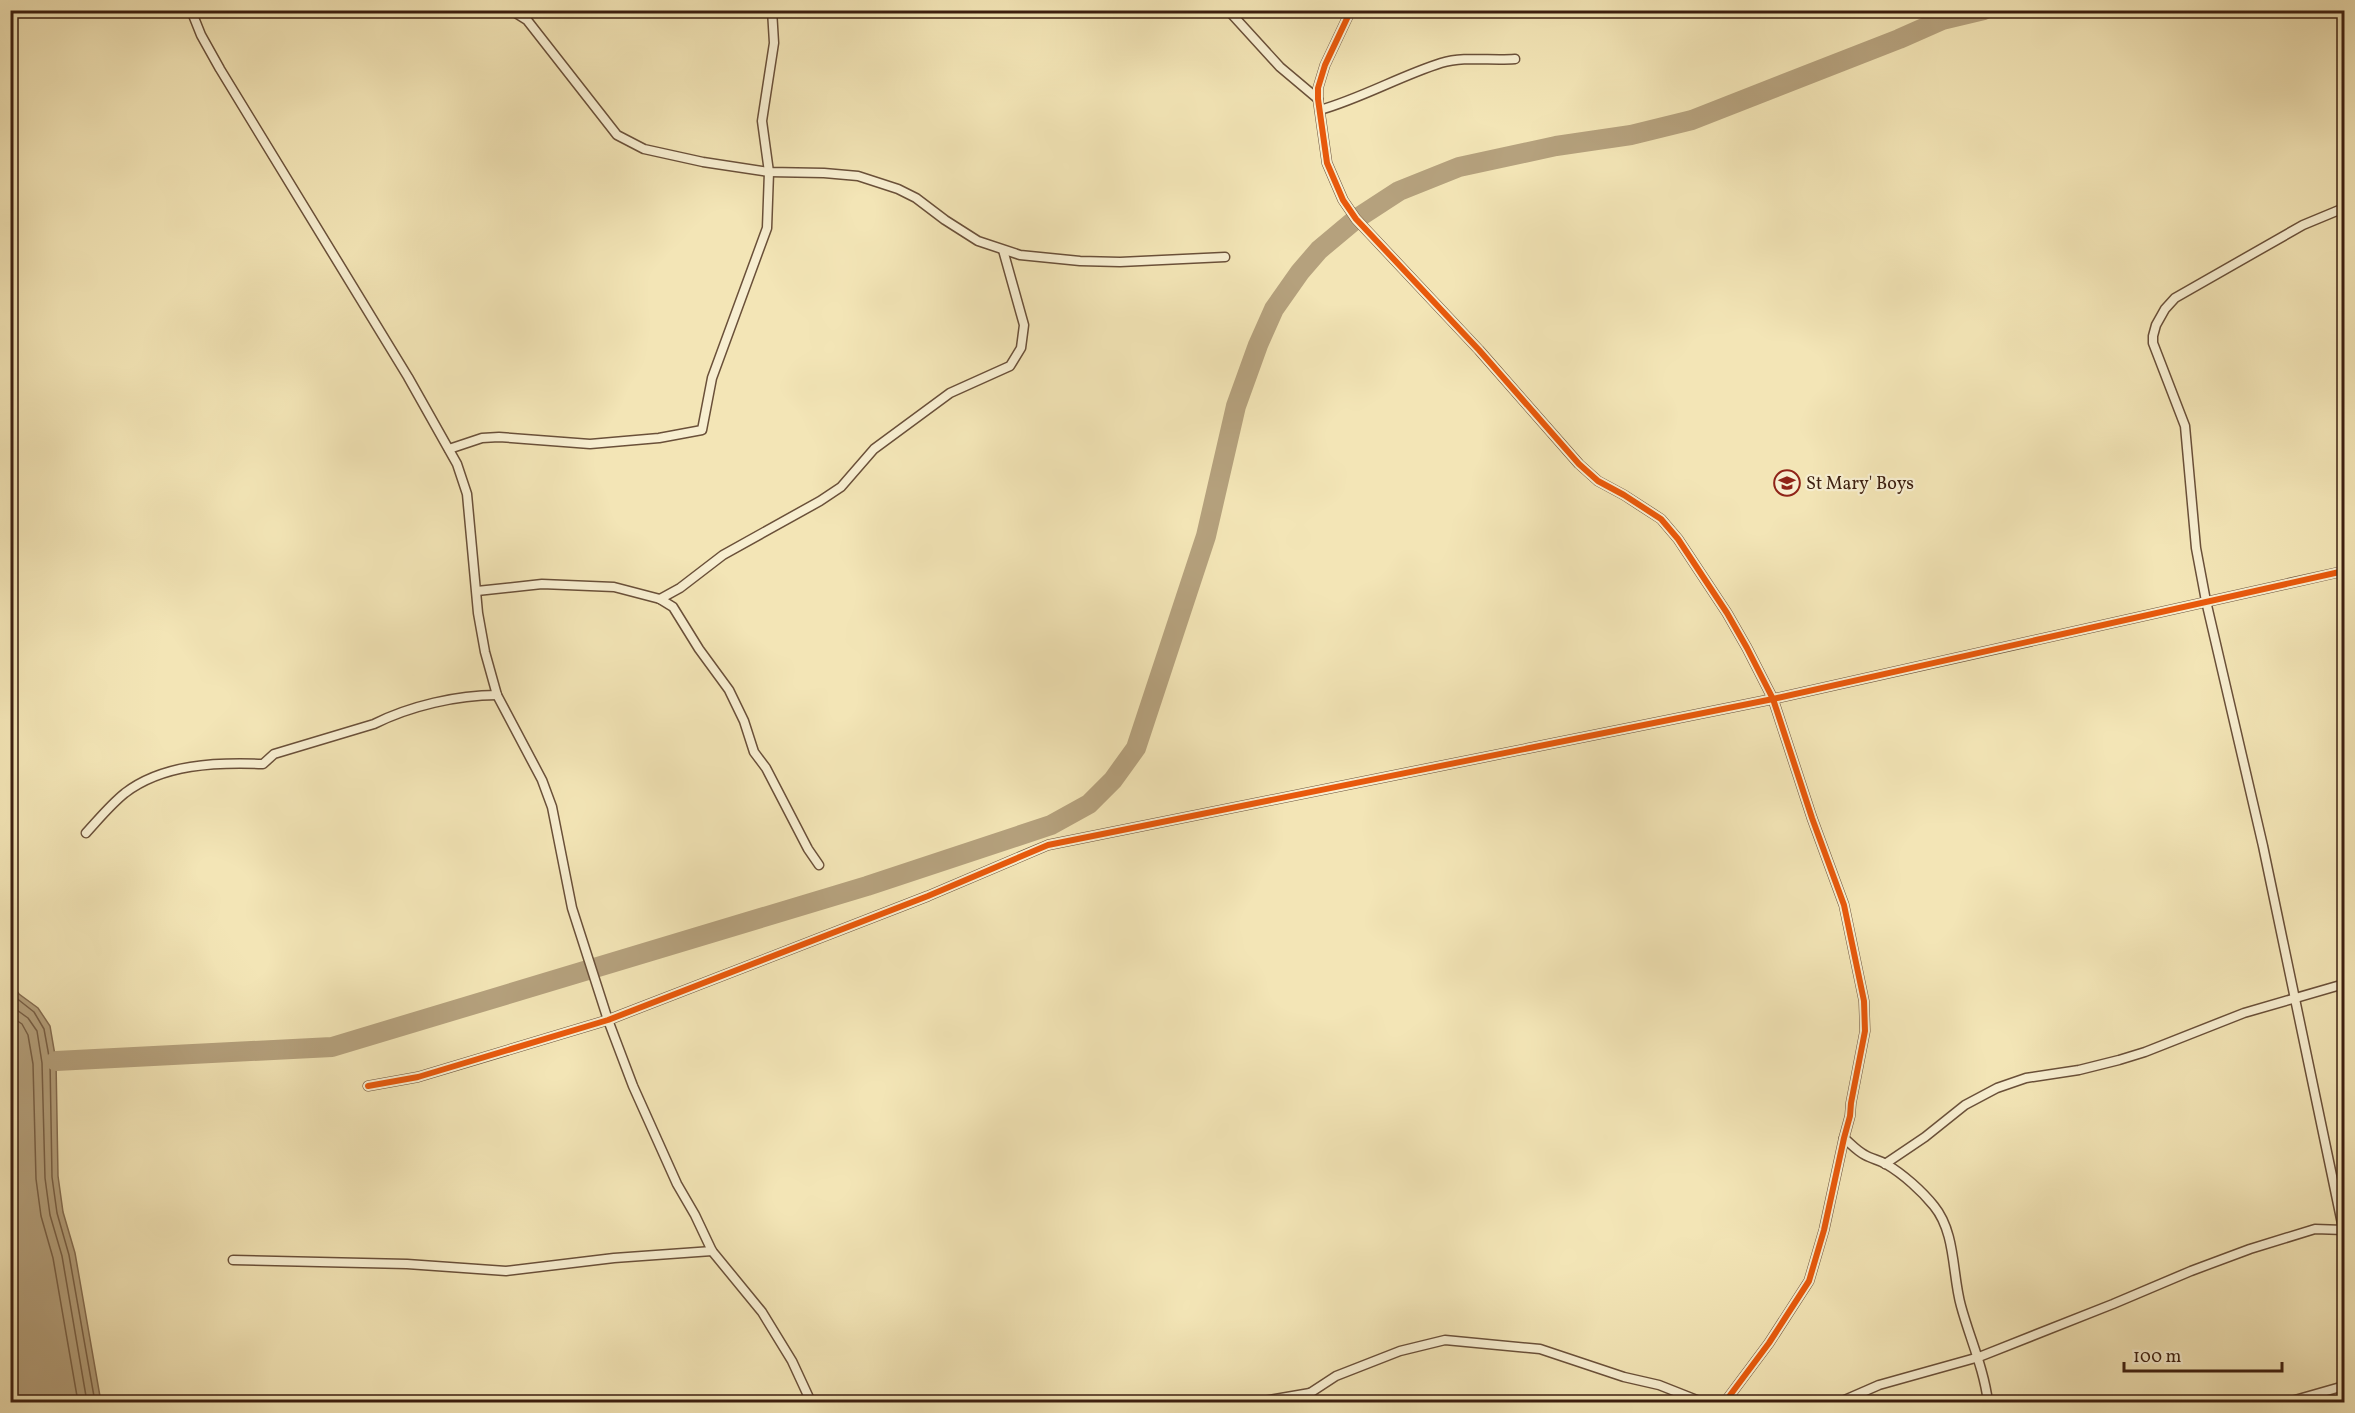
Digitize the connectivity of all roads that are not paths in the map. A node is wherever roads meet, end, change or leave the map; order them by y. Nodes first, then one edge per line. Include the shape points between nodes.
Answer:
1 (191, 10) edge
2 (536, 10) edge
3 (772, 10) edge
4 (1228, 10) edge
5 (1351, 10) edge
6 (514, 12) edge
7 (1515, 59) dead end
8 (1318, 99) junction
9 (1320, 110) junction
10 (769, 172) junction
11 (2344, 208) edge
12 (1003, 250) junction
13 (1225, 257) dead end
14 (448, 449) junction
15 (2344, 571) edge
16 (477, 591) junction
17 (660, 599) junction
18 (2206, 601) junction
19 (497, 695) junction
20 (1773, 699) junction
21 (86, 834) dead end
22 (819, 865) dead end
23 (2344, 984) edge
24 (2294, 997) junction
25 (608, 1020) junction
26 (368, 1086) dead end
27 (1844, 1138) junction
28 (1885, 1164) junction
29 (2344, 1182) edge
30 (2335, 1187) junction
31 (2344, 1232) edge
32 (712, 1251) junction
33 (233, 1260) dead end
34 (1979, 1357) junction
35 (2344, 1386) edge
36 (1310, 1393) junction
37 (811, 1402) edge
38 (1258, 1402) edge
39 (1306, 1402) edge
40 (1702, 1402) edge
41 (1725, 1402) edge
42 (1840, 1402) edge
43 (1988, 1402) edge
44 (2288, 1402) edge

1 - 14 street via 220,69
2 - 6 street
3 - 10 street via 774,43 762,122
4 - 8 street via 1281,67
5 - 8 street via 1325,65
6 - 10 street via 527,20 617,135 644,149
7 - 9 street via 1466,58 1442,63
8 - 9 street
9 - 20 street via 1327,163 1356,219 1598,482 1661,519 1727,613
10 - 12 street via 858,176 898,189 965,234
10 - 14 street via 767,228 712,378 702,430 590,444 482,438
11 - 18 street via 2303,225 2175,298 2156,326 2153,344 2185,426 2196,548
12 - 13 street via 1080,261
12 - 17 street via 1023,325 1021,348 1010,366 950,393 874,449 841,487 723,555
14 - 16 street via 467,494
15 - 18 street
16 - 17 street via 552,584 614,588
16 - 19 street via 485,652
17 - 22 street via 673,607 729,690 754,752
18 - 20 street
18 - 24 street
19 - 21 street via 464,697 389,716 274,754 263,764 173,769 124,794
19 - 25 street via 552,807 572,908
20 - 25 street via 1048,845 928,896
20 - 27 street via 1844,905 1864,1001 1865,1031
23 - 24 street
24 - 28 street via 2244,1012 2145,1052 1997,1088 1965,1105
24 - 30 street
25 - 26 street via 418,1077
25 - 32 street via 677,1184
27 - 28 street via 1863,1154
27 - 41 street via 1809,1281 1781,1327
28 - 34 street via 1925,1196 1944,1221 1960,1304
29 - 30 street
30 - 31 street
31 - 34 street via 2314,1229 2250,1249
32 - 33 street via 506,1271 407,1264
32 - 37 street via 762,1312
34 - 42 street via 1879,1385
34 - 43 street
35 - 44 street
36 - 38 street
36 - 39 street
36 - 40 street via 1346,1371 1400,1351 1445,1341 1540,1349

